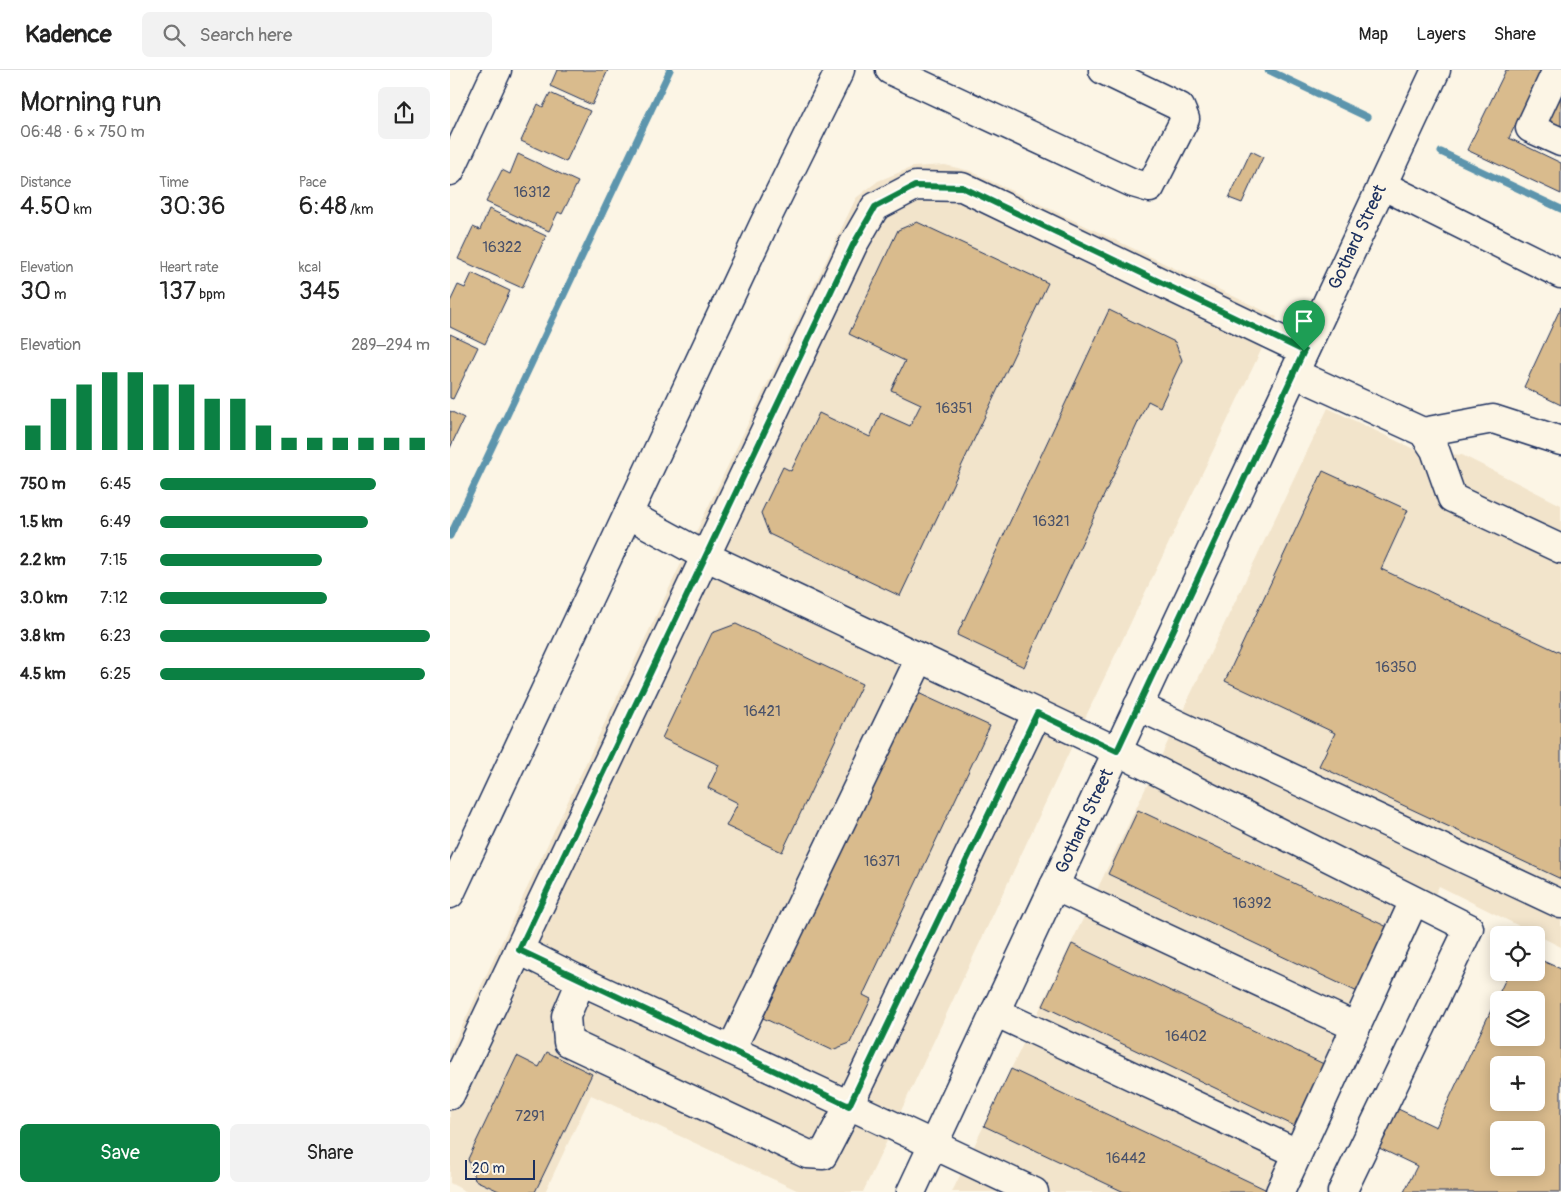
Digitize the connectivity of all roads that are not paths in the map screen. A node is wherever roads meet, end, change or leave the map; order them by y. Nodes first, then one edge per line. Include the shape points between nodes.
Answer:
1 (497, 70) edge
2 (840, 70) edge
3 (890, 70) edge
4 (1103, 70) edge
5 (1436, 70) edge
6 (1557, 70) edge
7 (1561, 142) edge
8 (450, 172) edge
9 (1382, 184) junction
10 (1561, 274) edge
11 (1299, 362) junction
12 (1423, 432) junction
13 (1561, 441) edge
14 (628, 514) junction
15 (1561, 549) edge
16 (706, 556) junction
17 (920, 658) junction
18 (1138, 706) junction
19 (1037, 713) junction
20 (1117, 751) junction
21 (1054, 886) junction
22 (450, 894) edge
23 (1414, 901) junction
24 (1561, 904) edge
25 (519, 950) junction
26 (581, 980) junction
27 (995, 1012) junction
28 (1356, 1027) junction
29 (732, 1050) junction
30 (450, 1096) edge
31 (849, 1106) junction
32 (933, 1144) junction
33 (1297, 1153) junction
34 (911, 1192) edge
35 (1034, 1192) edge
36 (1280, 1192) edge
37 (1342, 1192) edge

1 - 8 street
2 - 14 street
3 - 4 street via 1150,188 1185,119 1180,107
5 - 9 street, Gothard Street
6 - 7 street via 1530,128
9 - 10 street
9 - 11 street, Gothard Street
11 - 12 street
11 - 16 street via 962,187 915,186 875,207 853,245
11 - 18 street, Gothard Street
12 - 13 street via 1493,419
12 - 15 street via 1435,450 1452,498
14 - 16 street
14 - 22 street
16 - 17 street
16 - 25 street
17 - 19 street
17 - 29 street
18 - 20 street, Gothard Street
18 - 24 street
19 - 20 street
19 - 31 street
20 - 21 street, Gothard Street
20 - 23 street
21 - 27 street, Gothard Street
21 - 28 street
23 - 28 street
23 - 37 street via 1469,928
25 - 26 street
25 - 30 street
26 - 29 street
26 - 31 street via 566,1016 568,1042 771,1138 807,1154 823,1155
27 - 32 street, Gothard Street
27 - 33 street
28 - 33 street
29 - 31 street
31 - 32 street
32 - 34 street, Gothard Street
32 - 35 street
33 - 36 street

